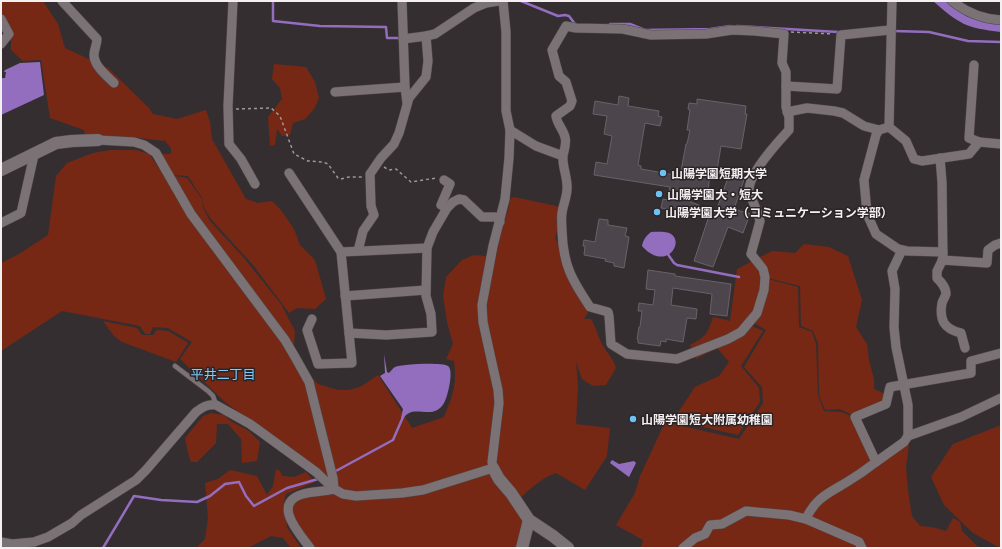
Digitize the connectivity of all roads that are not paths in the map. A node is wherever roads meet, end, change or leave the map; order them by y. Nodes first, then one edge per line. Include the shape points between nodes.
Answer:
1 (62, 1) edge
2 (233, 1) edge
3 (402, 1) edge
4 (499, 1) edge
5 (503, 1) edge
6 (892, 1) edge
7 (952, 1) edge
8 (1, 19) edge
9 (1001, 20) edge
10 (890, 30) junction
11 (426, 36) junction
12 (403, 38) junction
13 (1, 44) edge
14 (974, 66) dead end
15 (114, 83) dead end
16 (786, 86) junction
17 (404, 87) junction
18 (335, 92) dead end
19 (407, 104) junction
20 (787, 112) junction
21 (889, 127) junction
22 (510, 130) junction
23 (879, 130) junction
24 (98, 140) joint
25 (979, 142) junction
26 (1001, 144) edge
27 (34, 155) junction
28 (563, 156) junction
29 (940, 158) junction
30 (2, 168) edge
31 (289, 173) dead end
32 (444, 180) road end
33 (255, 184) dead end
34 (447, 208) junction
35 (500, 222) junction
36 (1, 223) edge
37 (1001, 243) edge
38 (427, 248) junction
39 (902, 250) junction
40 (358, 251) junction
41 (341, 252) junction
42 (942, 256) junction
43 (426, 290) junction
44 (345, 296) junction
45 (312, 319) dead end
46 (349, 333) junction
47 (965, 348) dead end
48 (1001, 352) edge
49 (175, 366) dead end
50 (905, 384) junction
51 (1001, 398) edge
52 (216, 405) junction
53 (908, 436) junction
54 (876, 462) junction
55 (493, 468) junction
56 (334, 489) junction
57 (806, 519) junction
58 (529, 520) junction
59 (1, 542) edge
60 (310, 548) edge
61 (522, 548) edge
62 (568, 548) edge
63 (682, 548) edge
64 (862, 548) edge

1 - 15 street via 96,39 95,60
2 - 33 street via 229,144
3 - 12 street
4 - 11 street via 474,8 435,34
5 - 22 street via 506,32 506,110
6 - 10 street
7 - 9 street via 972,14 990,20
8 - 13 street via 9,34
10 - 16 street via 841,35 837,88
10 - 21 street
11 - 12 street
11 - 19 street via 426,77
12 - 17 street
14 - 25 street via 969,138
16 - 20 street
16 - 28 street via 786,72 782,62 784,34 732,30 706,34 651,35 623,29 566,26 552,50 559,76 566,82 572,101 570,106 556,116 565,137
17 - 18 street
17 - 19 street
19 - 40 street via 394,144 370,174 371,206 374,215 363,231
20 - 23 street via 807,108 834,111 843,113 864,126
20 - 28 street via 789,130 775,144 748,188 760,221 751,254 763,269 765,277 757,313 741,332 677,359 627,354 611,344 608,312 590,307 570,276 564,260 562,243 562,214 567,193
21 - 23 street
21 - 29 street via 906,141 914,159 922,161
22 - 28 street via 536,146
22 - 35 street via 505,199
23 - 39 street via 864,180 866,214 876,234
24 - 27 street via 56,143
24 - 56 street via 134,142 156,153 191,214 285,340 309,382
25 - 26 street
25 - 29 street via 969,154
27 - 30 street
27 - 36 street via 21,213
29 - 42 street
31 - 41 street
32 - 34 street via 450,184 441,205
34 - 35 street via 459,199 464,200 482,217 496,217
34 - 38 street
35 - 55 street via 492,246 482,305 499,403
37 - 42 street via 988,250 987,263
38 - 40 street
38 - 43 street
39 - 42 street
39 - 50 street via 892,271 895,289 896,347
40 - 41 street
41 - 44 street
42 - 47 street via 937,271 937,278 946,293 942,303 942,318 952,331 961,333
43 - 44 street
43 - 46 street via 432,332 386,335
44 - 46 street
45 - 46 street via 306,330 318,364 352,363
48 - 50 street via 971,360 971,373
49 - 52 lane via 208,391
50 - 53 street
50 - 54 street via 890,387 886,404 856,417
51 - 53 street via 961,417
52 - 56 street via 250,424 316,472
52 - 59 street via 204,406 196,412 136,480 72,523 34,542
53 - 54 street via 904,442
54 - 57 street via 822,497 810,510
55 - 56 street via 423,490 402,493 356,496 343,494
55 - 58 street
56 - 60 street via 304,493 289,502 288,512 291,519
57 - 63 street via 746,511 722,524 710,525 706,534 695,538
57 - 64 street via 859,542
58 - 61 street
58 - 62 street

